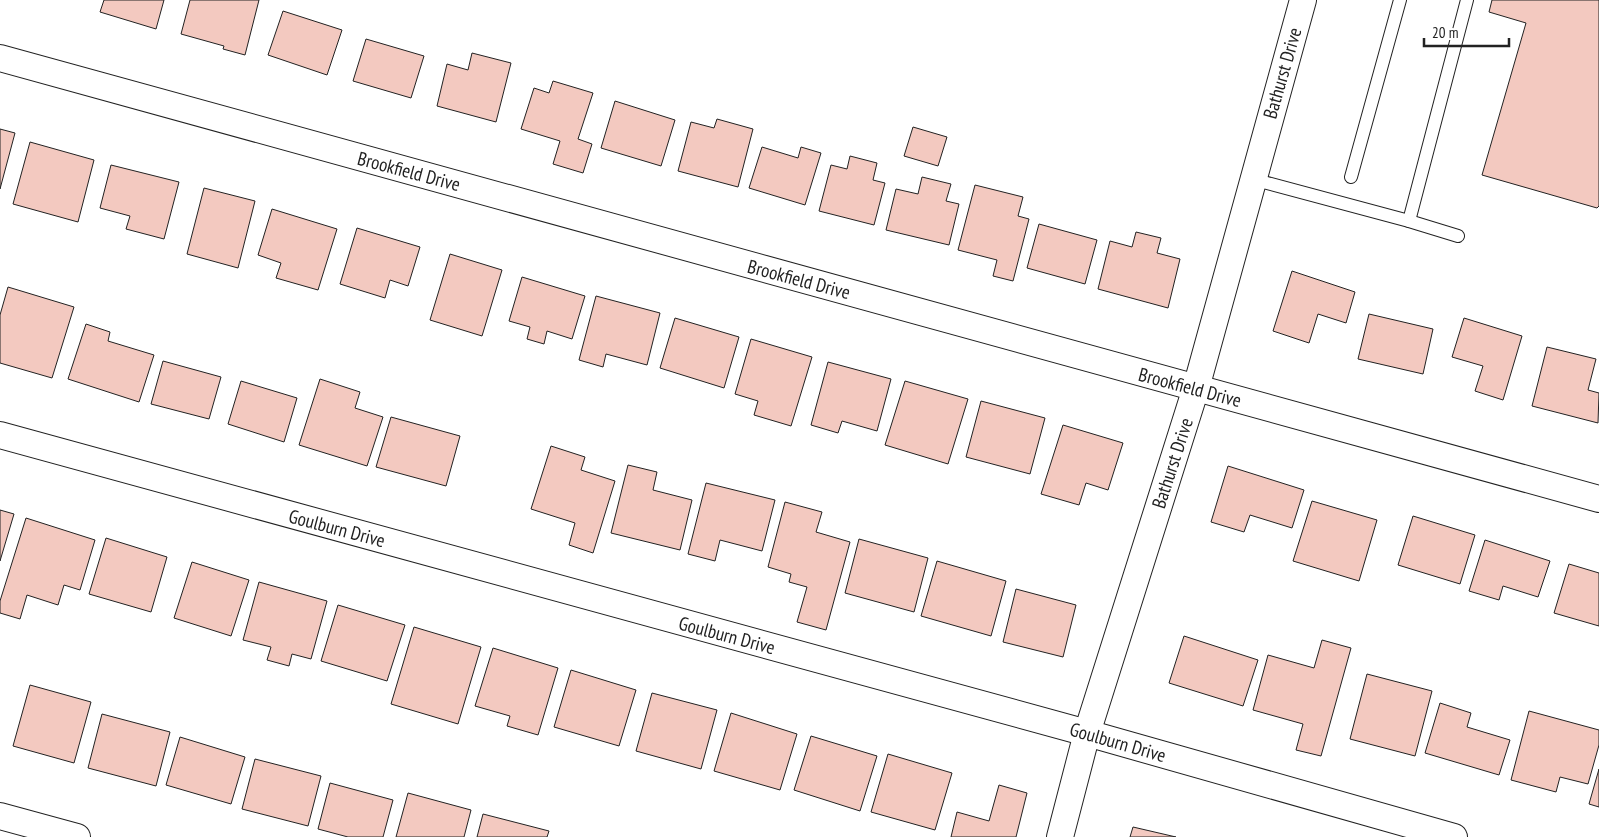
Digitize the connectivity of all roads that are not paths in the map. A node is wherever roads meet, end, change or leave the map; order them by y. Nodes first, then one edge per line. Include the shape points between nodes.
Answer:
1 (1303, 0) edge
2 (1400, 0) edge
3 (1467, 0) edge
4 (0, 58) edge
5 (1351, 177) dead end
6 (1252, 178) junction
7 (1409, 221) junction
8 (1458, 236) dead end
9 (1196, 388) junction
10 (0, 435) edge
11 (1599, 499) edge
12 (1087, 733) junction
13 (0, 816) edge
14 (77, 837) edge
15 (1060, 837) edge
16 (1454, 837) edge

1 - 6 street, Bathurst Drive
2 - 5 lane
3 - 7 lane
4 - 9 street, Brookfield Drive
6 - 7 lane
6 - 9 street, Bathurst Drive
7 - 8 lane
9 - 11 street, Brookfield Drive
9 - 12 street, Bathurst Drive
10 - 12 street, Goulburn Drive
12 - 15 street, Bathurst Drive
12 - 16 street, Goulburn Drive
13 - 14 street

